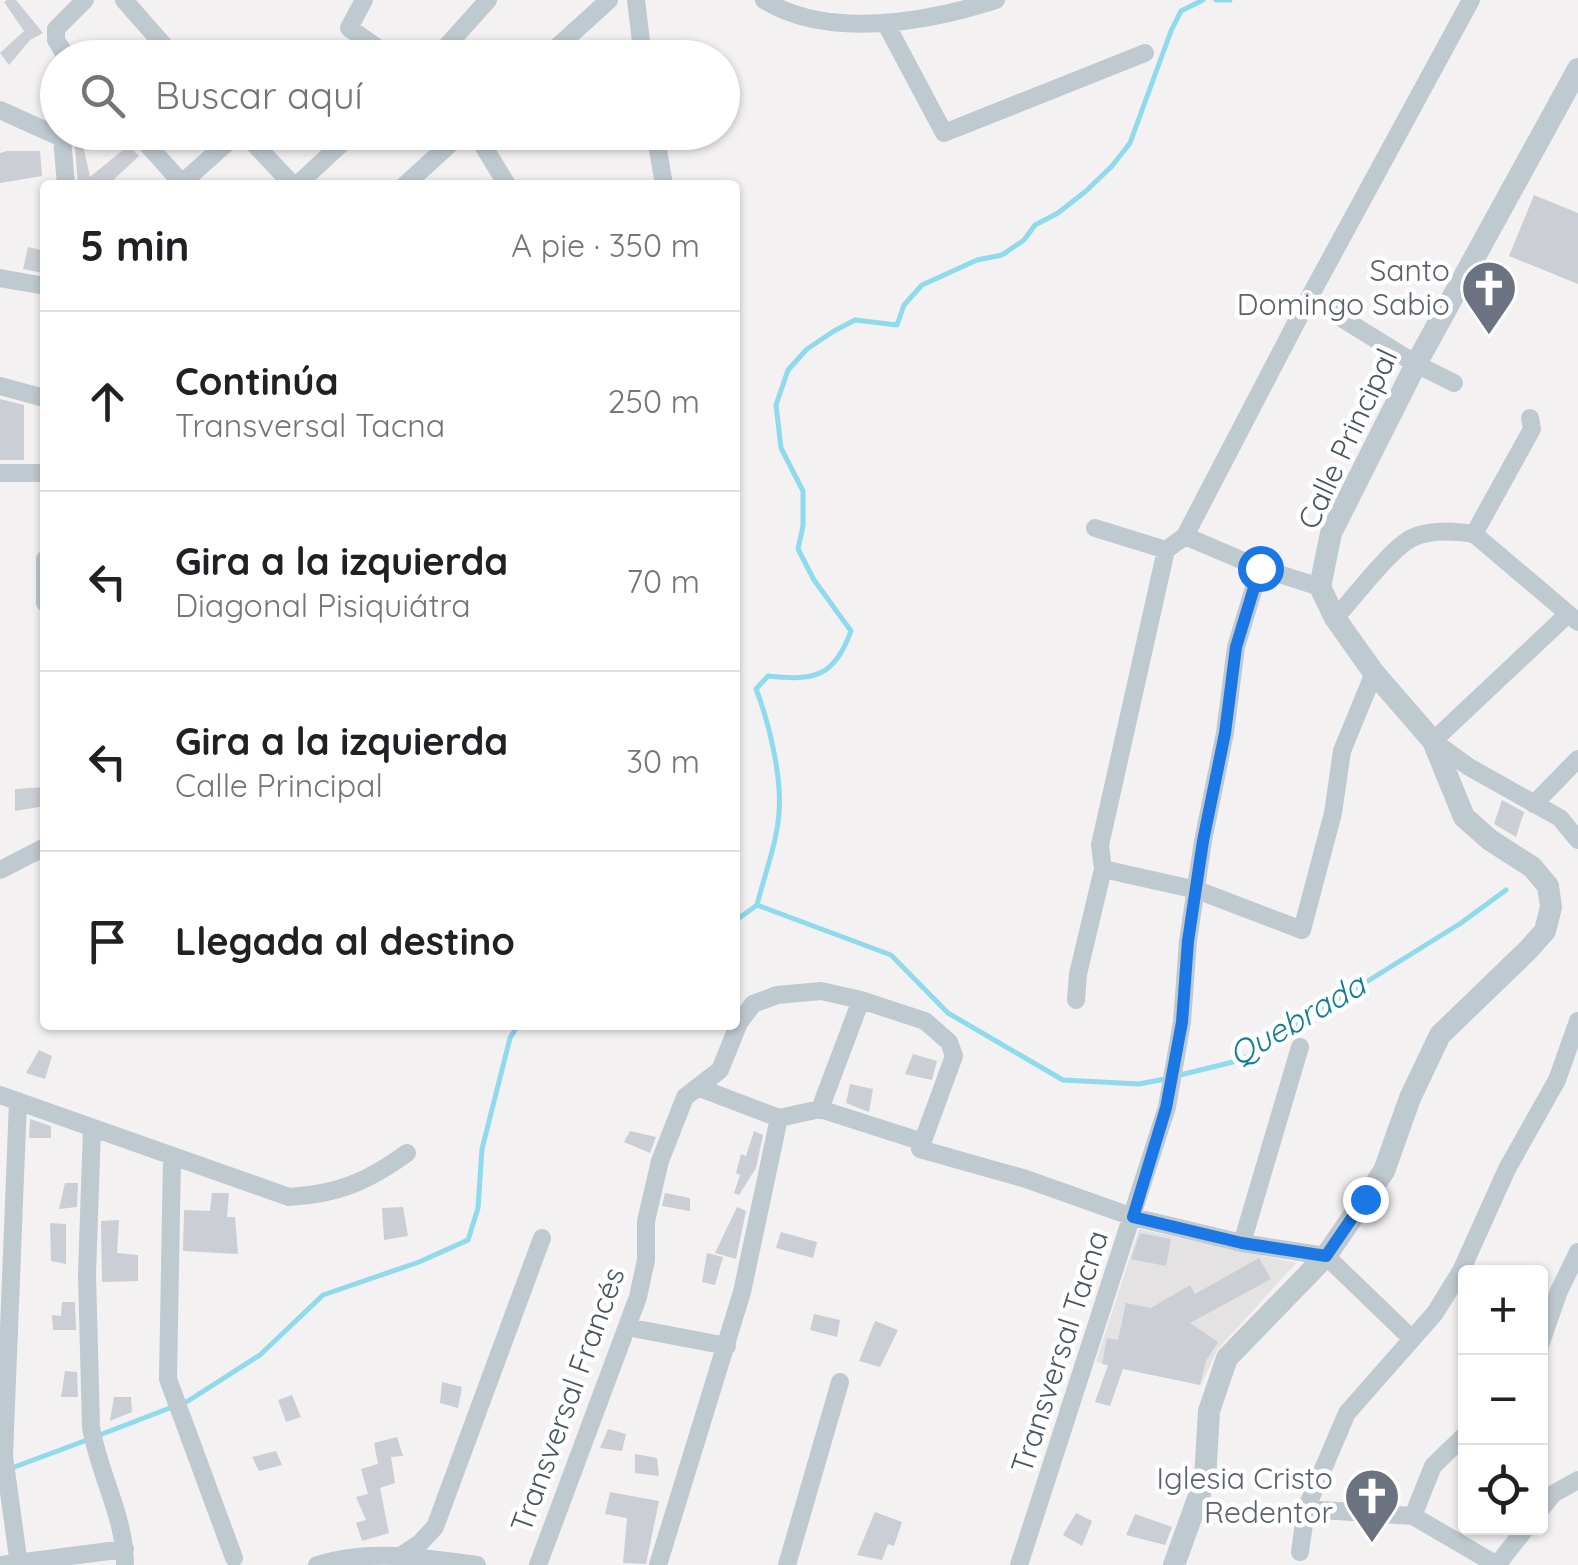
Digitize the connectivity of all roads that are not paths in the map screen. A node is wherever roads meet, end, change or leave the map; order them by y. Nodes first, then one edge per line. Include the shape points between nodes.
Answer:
1 (85, 0) edge
2 (364, 0) edge
3 (488, 0) edge
4 (609, 0) edge
5 (636, 0) edge
6 (764, 0) edge
7 (996, 0) edge
8 (1471, 0) edge
9 (131, 3) edge
10 (886, 24) junction
11 (56, 40) edge
12 (161, 40) edge
13 (366, 40) edge
14 (452, 40) edge
15 (565, 40) edge
16 (641, 40) edge
17 (1145, 53) dead end
18 (1578, 70) edge
19 (0, 110) edge
20 (40, 128) edge
21 (63, 150) edge
22 (152, 150) edge
23 (220, 150) edge
24 (259, 150) edge
25 (334, 150) edge
26 (443, 150) edge
27 (486, 150) edge
28 (658, 150) edge
29 (66, 180) edge
30 (178, 180) edge
31 (186, 180) edge
32 (290, 180) edge
33 (301, 180) edge
34 (410, 180) edge
35 (505, 180) edge
36 (663, 180) edge
37 (0, 278) edge
38 (40, 285) edge
39 (1309, 298) junction
40 (1416, 364) junction
41 (1454, 382) dead end
42 (0, 386) edge
43 (40, 393) edge
44 (1530, 418) dead end
45 (40, 472) edge
46 (0, 473) edge
47 (1095, 528) dead end
48 (1474, 534) junction
49 (1185, 536) junction
50 (1166, 550) junction
51 (1260, 568) junction
52 (1320, 587) junction
53 (1335, 618) junction
54 (1573, 618) edge
55 (1374, 673) junction
56 (1434, 741) junction
57 (1578, 758) edge
58 (1534, 804) junction
59 (1578, 840) edge
60 (40, 850) edge
61 (1104, 869) junction
62 (0, 870) edge
63 (1197, 890) junction
64 (861, 1000) junction
65 (1076, 1000) dead end
66 (1578, 1021) edge
67 (740, 1022) edge
68 (736, 1030) edge
69 (1300, 1048) dead end
70 (700, 1088) junction
71 (9, 1098) edge
72 (820, 1109) junction
73 (779, 1118) junction
74 (92, 1128) junction
75 (922, 1145) junction
76 (407, 1153) dead end
77 (172, 1157) junction
78 (1133, 1217) junction
79 (542, 1238) dead end
80 (1242, 1243) junction
81 (1578, 1252) edge
82 (1326, 1256) junction
83 (1548, 1321) edge
84 (627, 1327) junction
85 (1410, 1338) junction
86 (727, 1346) junction
87 (840, 1382) dead end
88 (1458, 1442) edge
89 (1578, 1480) edge
90 (1548, 1500) edge
91 (1306, 1509) junction
92 (1412, 1516) junction
93 (1521, 1535) edge
94 (1300, 1552) dead end
95 (125, 1557) edge
96 (234, 1558) dead end
97 (401, 1560) edge
98 (12, 1564) edge
99 (318, 1565) edge
100 (477, 1565) edge
101 (538, 1565) edge
102 (658, 1565) edge
103 (787, 1565) edge
104 (1018, 1565) edge
105 (1174, 1565) edge
106 (1497, 1565) edge

1 - 11 street via 56,28
2 - 13 street via 349,28
3 - 14 street
4 - 15 street
5 - 16 street
6 - 10 street via 801,18
7 - 10 street
8 - 39 street
9 - 12 street
10 - 17 street via 944,133
18 - 40 street, Calle Principal
19 - 20 street
21 - 29 street
22 - 30 street
23 - 31 street
24 - 32 street
25 - 33 street
26 - 34 street
27 - 35 street
28 - 36 street
37 - 38 street
39 - 40 street
39 - 49 street
40 - 41 street
40 - 52 street, Calle Principal via 1331,533
42 - 43 street
44 - 48 street via 1532,430
45 - 46 street
47 - 50 street
48 - 53 street via 1409,539
48 - 54 street
49 - 50 street
49 - 51 street
50 - 61 street via 1100,845
51 - 52 street
51 - 63 street, Transversal Tacna via 1236,647
52 - 53 street
53 - 55 street
54 - 56 street
55 - 56 street
55 - 63 street via 1342,751 1302,930
56 - 58 street
56 - 82 street via 1464,817 1532,866 1548,886 1551,907 1545,931 1440,1035 1384,1170
57 - 58 street
58 - 59 street via 1560,818
60 - 62 street
61 - 63 street
61 - 65 street
63 - 78 street, Transversal Tacna via 1166,1108
64 - 67 street, Transversal Francés via 821,992 778,995 752,1004
64 - 72 street
64 - 75 street via 926,1021 949,1042 954,1056
66 - 85 street via 1556,1080 1461,1271
68 - 70 street, Transversal Francés via 720,1070
69 - 80 street
70 - 73 street
70 - 84 street, Transversal Francés via 686,1097 660,1161 646,1221 646,1260
71 - 74 street
71 - 98 street via 4,1456
72 - 73 street
72 - 75 street
73 - 86 street
74 - 77 street
74 - 95 street via 91,1427
75 - 78 street
76 - 77 street via 372,1178 325,1194 289,1197
77 - 96 street via 168,1379
78 - 80 street
78 - 104 street, Transversal Tacna
79 - 97 street via 434,1527
80 - 82 street
81 - 83 street
82 - 85 street
82 - 105 street via 1227,1358 1209,1410 1205,1479
84 - 86 street
84 - 101 street, Transversal Francés
85 - 91 street via 1347,1412
86 - 102 street
87 - 103 street
88 - 92 street via 1433,1466
89 - 90 street
91 - 92 street
91 - 94 street
92 - 106 street
93 - 106 street
95 - 98 street
97 - 99 street via 344,1557
97 - 100 street

